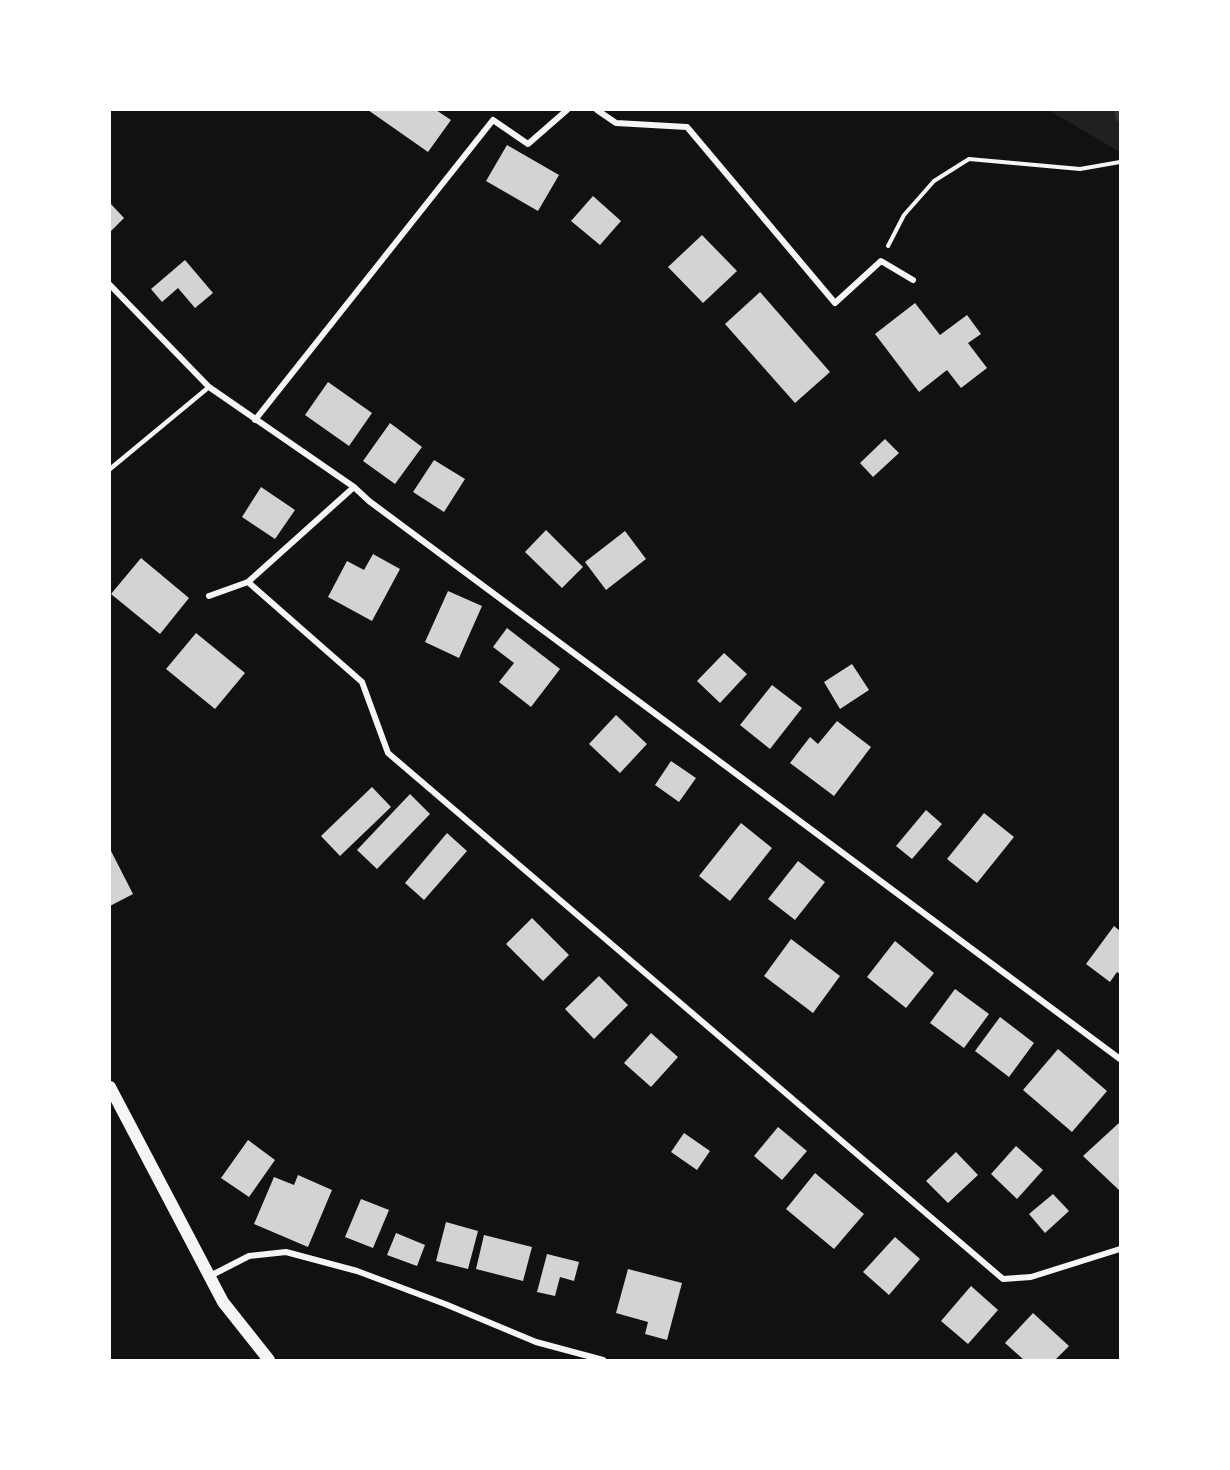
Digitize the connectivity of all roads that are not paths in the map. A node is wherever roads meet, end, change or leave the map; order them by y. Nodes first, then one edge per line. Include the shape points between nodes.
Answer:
1 (567, 110) edge
2 (597, 110) edge
3 (913, 280) dead end
4 (110, 285) edge
5 (209, 387) junction
6 (255, 420) junction
7 (110, 469) edge
8 (354, 487) junction
9 (248, 582) junction
10 (209, 596) dead end
11 (1120, 1059) edge
12 (110, 1087) edge
13 (1120, 1249) edge
14 (210, 1276) junction
15 (269, 1360) edge
16 (603, 1360) edge

1 - 6 street via 528,144 493,120
2 - 3 street via 616,123 687,126 835,303 881,261
4 - 5 street
5 - 6 street
5 - 7 lane
6 - 8 street
8 - 9 street
8 - 11 street
9 - 10 street
9 - 13 street via 362,682 388,753 1003,1279 1031,1277
12 - 14 main road
14 - 15 main road via 223,1302
14 - 16 street via 249,1256 286,1252 357,1271 536,1342

